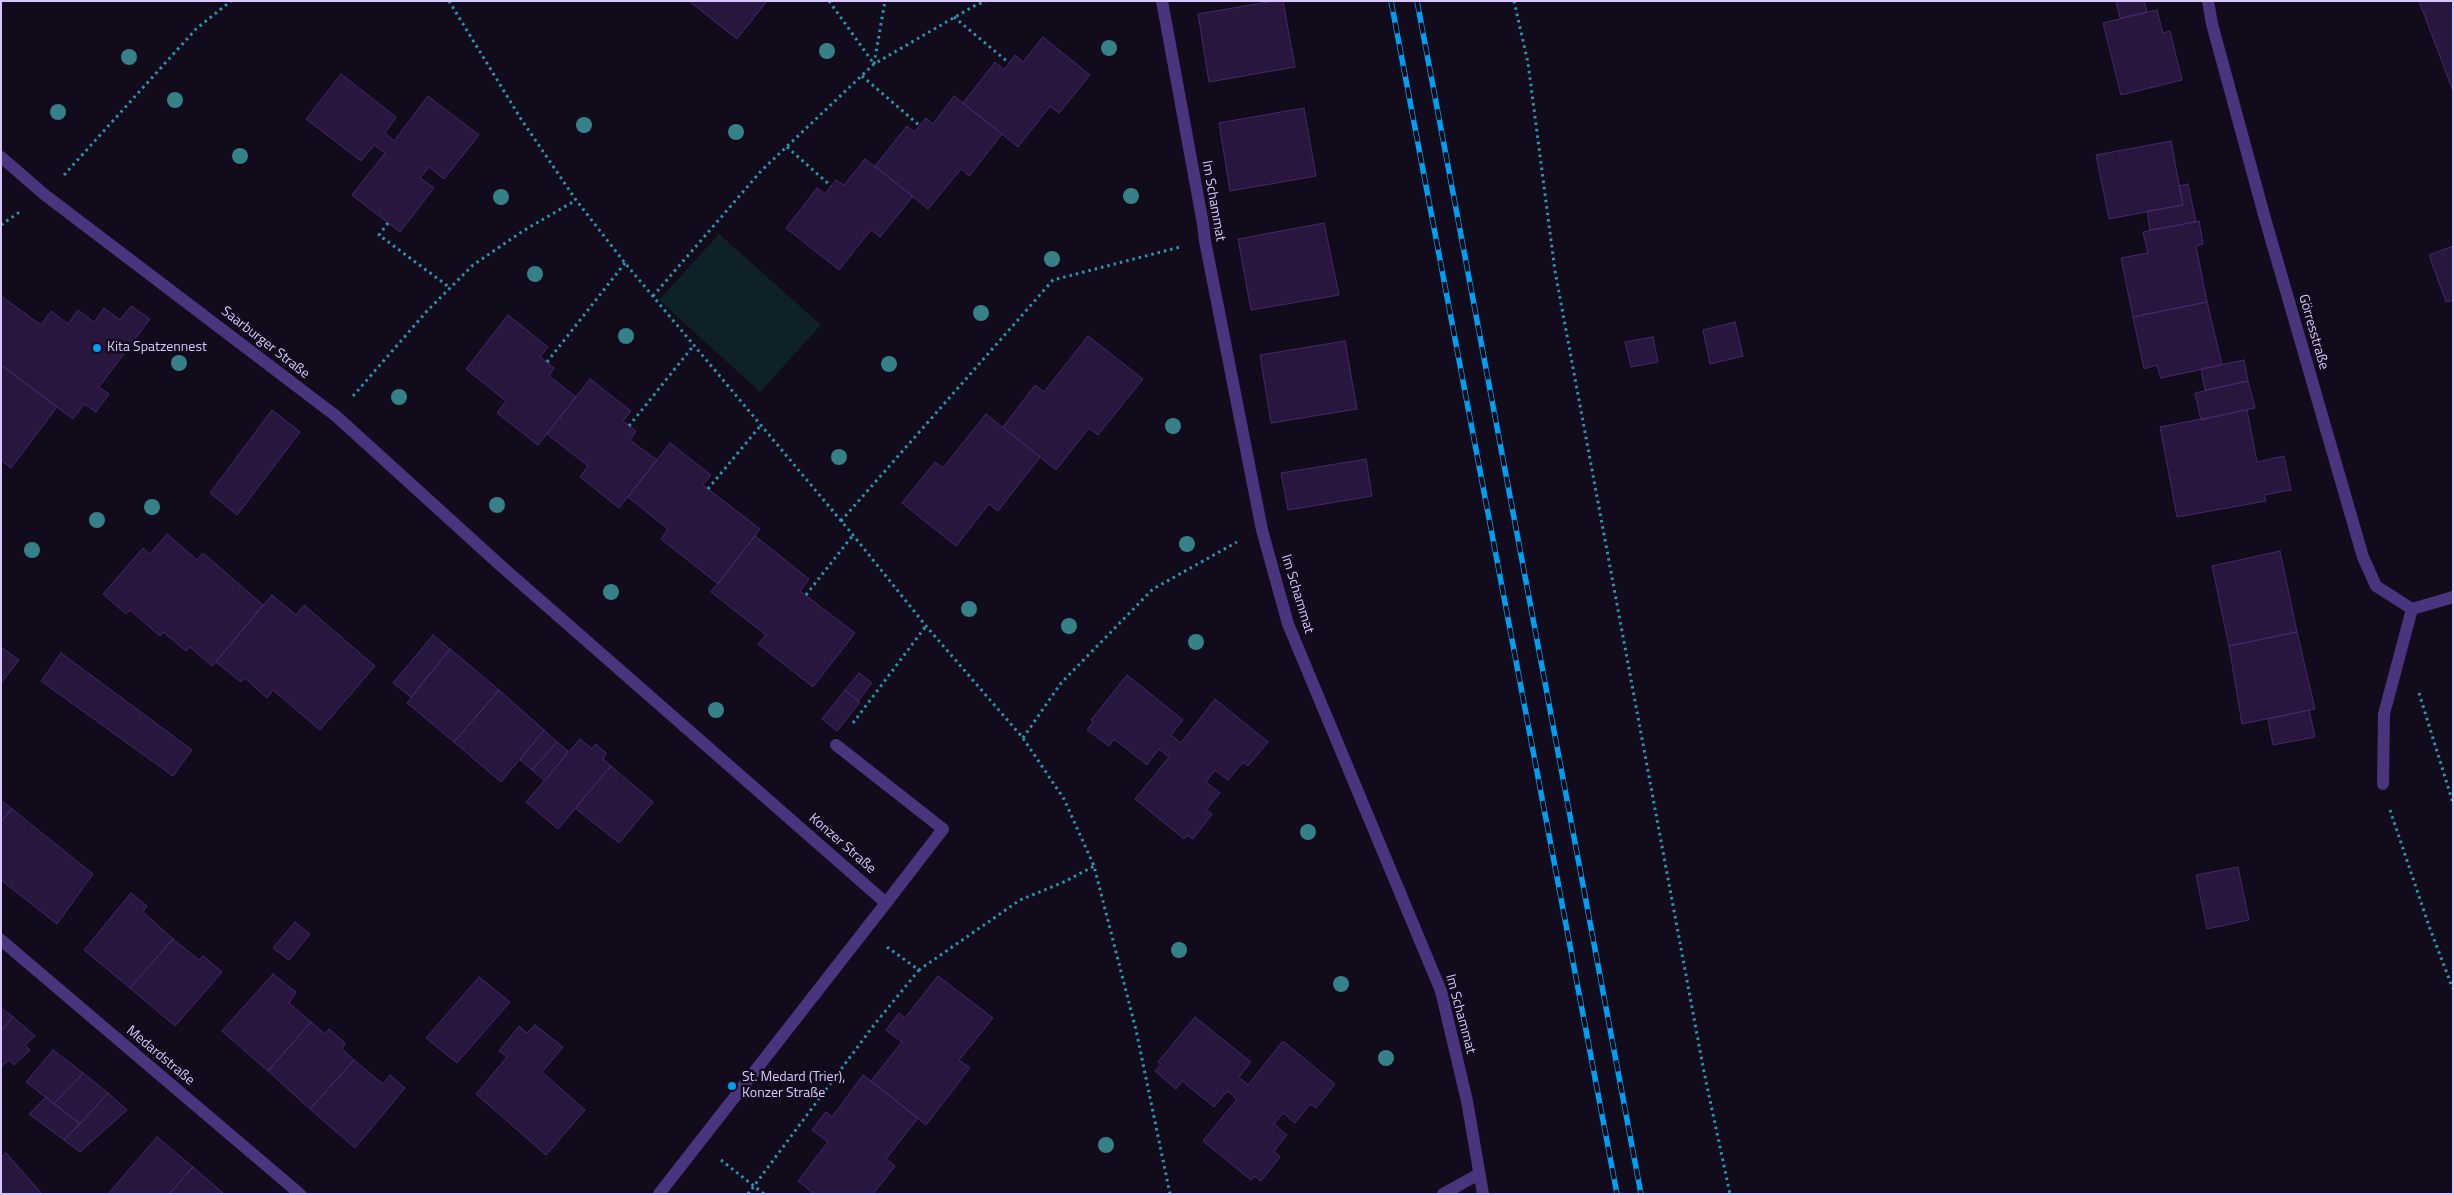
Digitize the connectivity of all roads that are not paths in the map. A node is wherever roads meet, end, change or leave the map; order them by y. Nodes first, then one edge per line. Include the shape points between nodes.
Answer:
1 (1162, 1) edge
2 (2208, 1) edge
3 (1, 156) edge
4 (500, 565) joint
5 (2453, 597) edge
6 (2412, 609) junction
7 (836, 745) road end
8 (2383, 784) road end
9 (886, 903) junction
10 (1, 940) edge
11 (1479, 1174) junction
12 (300, 1194) edge
13 (659, 1194) edge
14 (1443, 1194) edge
15 (1483, 1194) edge

1 - 11 street, Im Schammat via 1262,530 1288,624 1441,991
2 - 6 street, Görresstraße via 2264,215 2363,557 2376,586
3 - 4 street, Saarburger Straße via 45,196 336,416
4 - 9 street, Konzer Straße
5 - 6 street
6 - 8 street via 2384,714
7 - 9 street via 943,829
9 - 13 street
10 - 12 street, Medardstraße
11 - 14 street
11 - 15 street, Im Schammat

